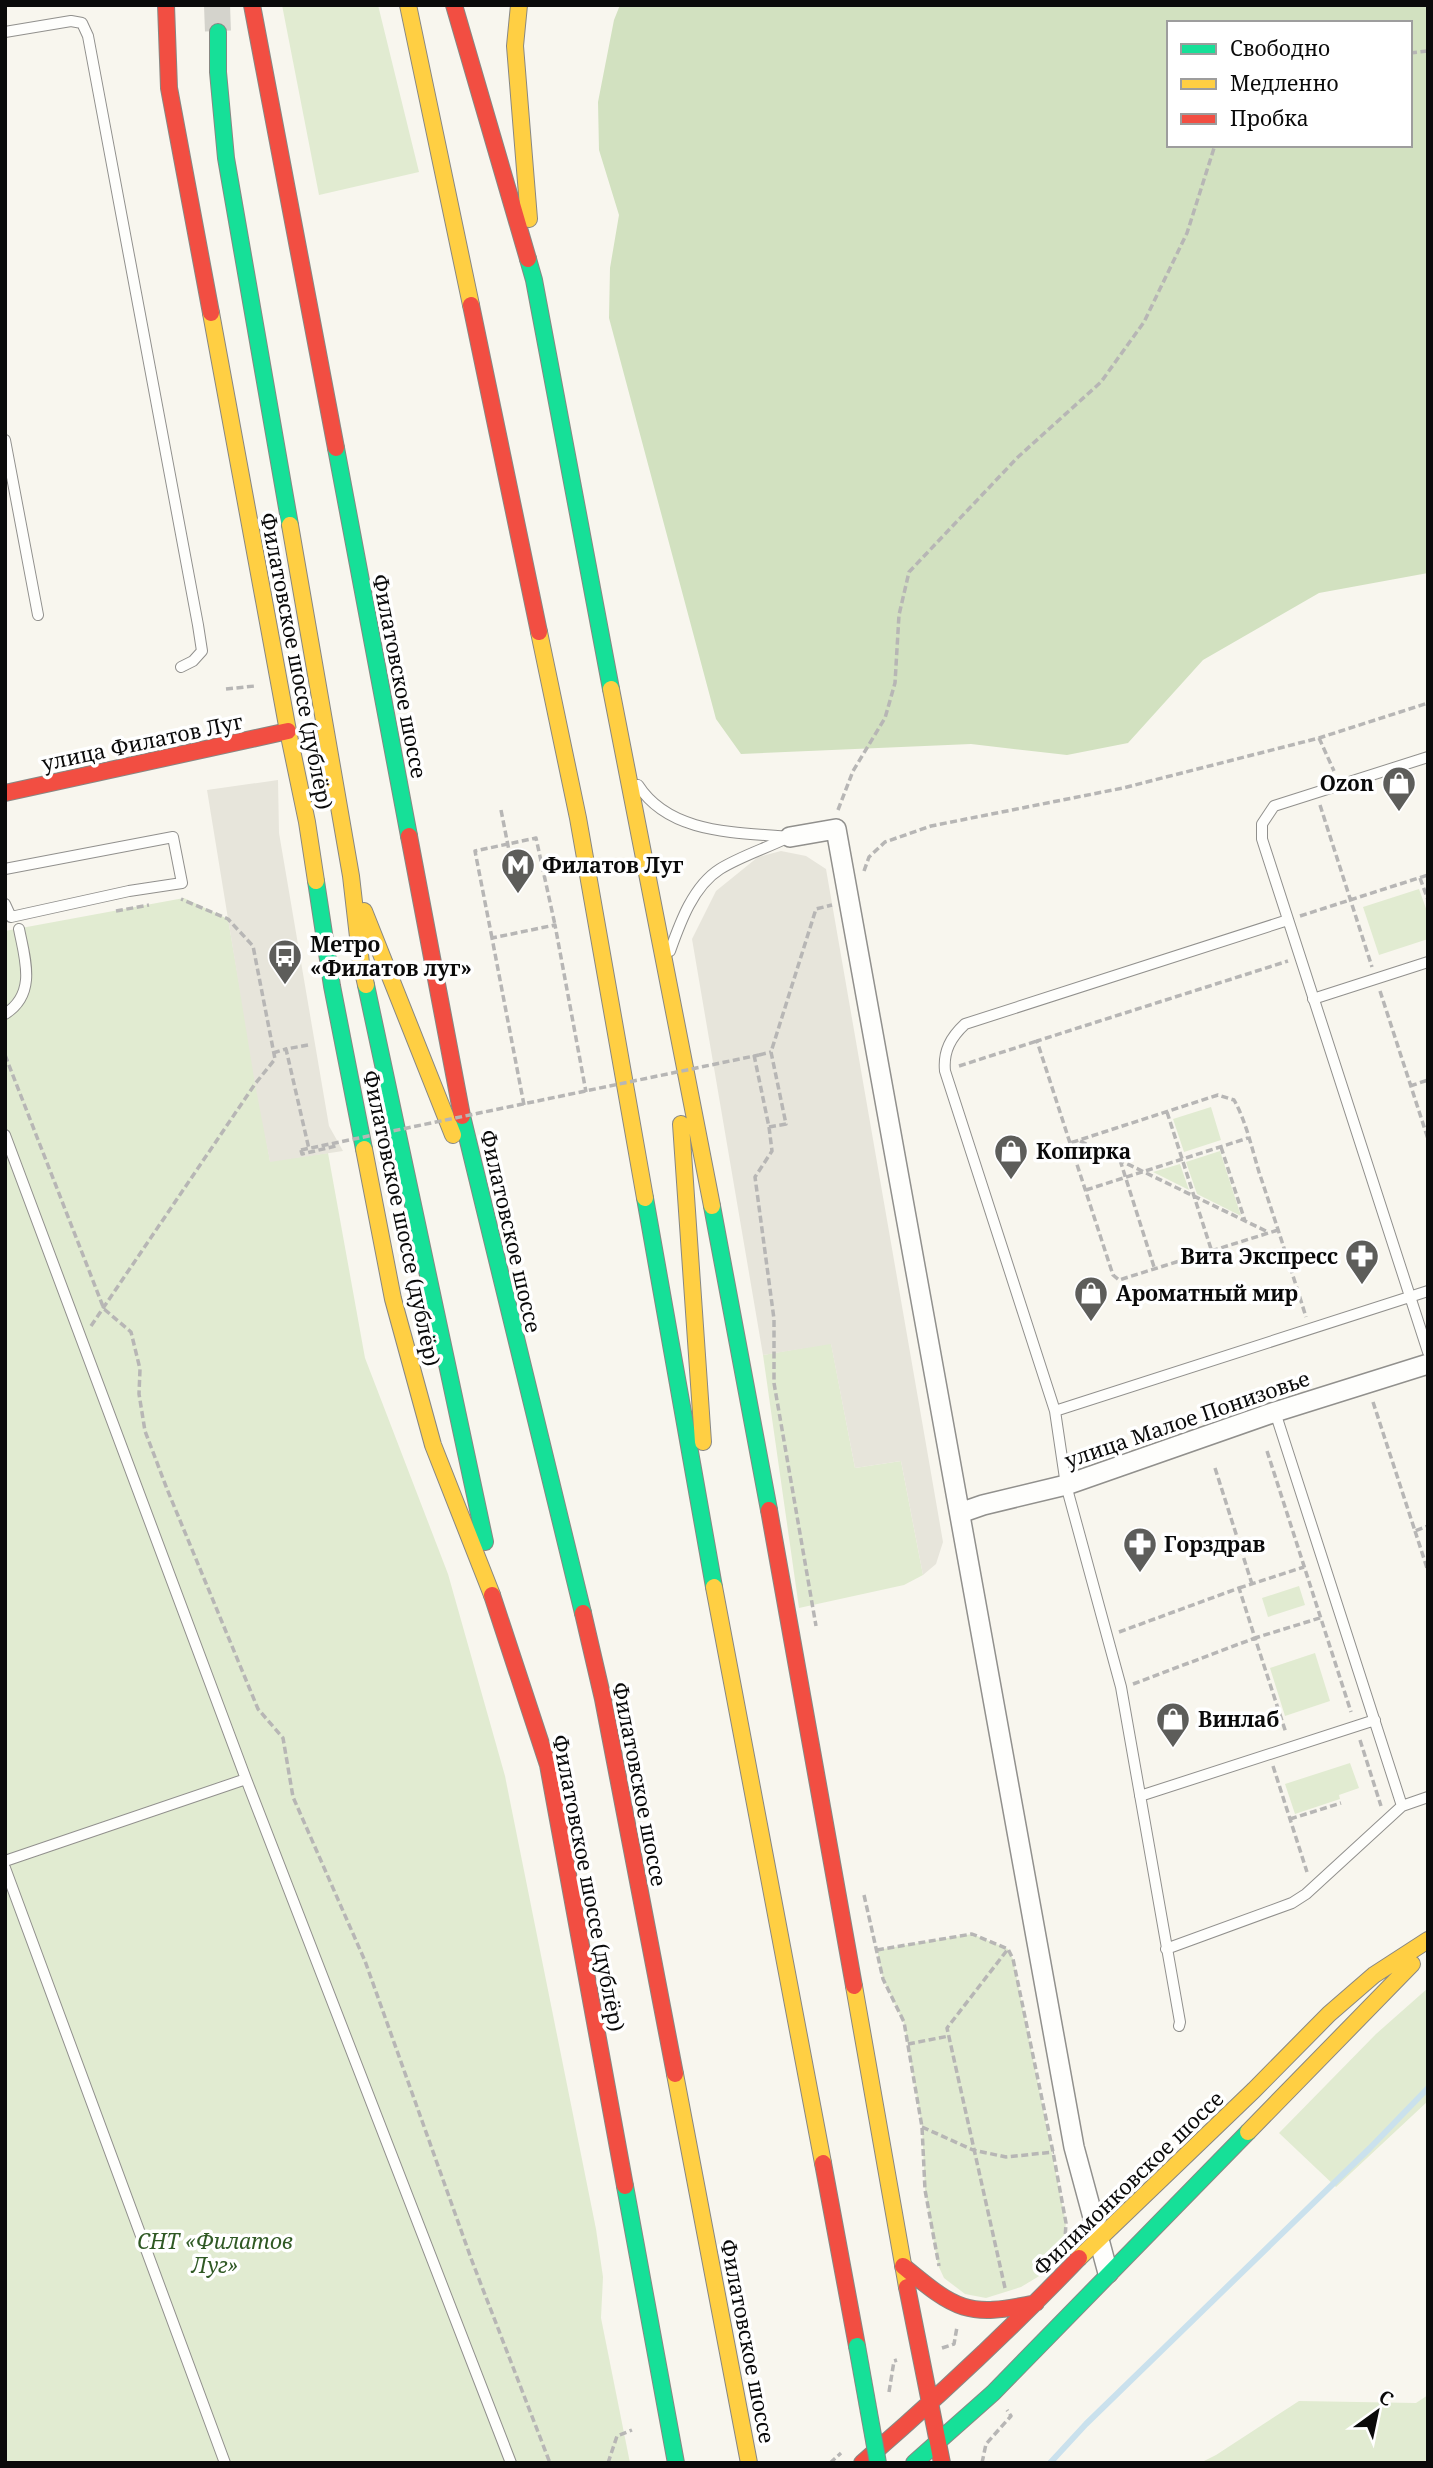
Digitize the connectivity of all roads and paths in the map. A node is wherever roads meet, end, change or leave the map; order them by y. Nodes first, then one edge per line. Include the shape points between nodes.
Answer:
1 (166, 5) edge
2 (253, 5) edge
3 (408, 5) edge
4 (454, 5) edge
5 (519, 5) edge
6 (5, 32) edge
7 (218, 32) tunnel mouth
8 (1214, 147) edge
9 (534, 280) junction
10 (5, 439) edge
11 (38, 615) dead end
12 (181, 667) dead end
13 (255, 686) dead end
14 (226, 689) dead end
15 (1428, 704) edge
16 (288, 731) junction
17 (1319, 738) junction
18 (1428, 757) edge
19 (625, 764) junction
20 (1340, 785) junction
21 (5, 793) edge
22 (501, 810) dead end
23 (836, 829) junction
24 (790, 837) junction
25 (508, 844) junction
26 (5, 869) edge
27 (864, 872) dead end
28 (1428, 875) edge
29 (351, 876) junction
30 (1420, 878) junction
31 (514, 881) dead end
32 (1428, 900) edge
33 (170, 901) dead end
34 (156, 903) dead end
35 (5, 904) edge
36 (833, 905) dead end
37 (115, 911) dead end
38 (1288, 920) junction
39 (555, 925) junction
40 (19, 929) dead end
41 (492, 938) junction
42 (1300, 957) junction
43 (1428, 962) edge
44 (665, 964) junction
45 (1313, 999) junction
46 (673, 1003) junction
47 (5, 1014) edge
48 (1037, 1041) junction
49 (308, 1045) dead end
50 (286, 1049) junction
51 (273, 1052) junction
52 (771, 1052) junction
53 (5, 1055) edge
54 (757, 1055) junction
55 (945, 1071) junction
56 (1428, 1080) edge
57 (1410, 1086) dead end
58 (586, 1092) junction
59 (524, 1105) junction
60 (1167, 1112) junction
61 (769, 1127) junction
62 (5, 1135) edge
63 (1248, 1138) junction
64 (1079, 1140) junction
65 (1070, 1143) junction
66 (336, 1146) dead end
67 (1221, 1146) junction
68 (309, 1149) junction
69 (1182, 1159) junction
70 (1119, 1160) junction
71 (1143, 1171) junction
72 (1125, 1177) junction
73 (1086, 1190) junction
74 (1194, 1196) junction
75 (483, 1210) junction
76 (1245, 1221) junction
77 (1278, 1230) junction
78 (1270, 1233) junction
79 (1212, 1252) junction
80 (1155, 1270) junction
81 (1428, 1291) edge
82 (1410, 1297) junction
83 (104, 1309) junction
84 (1305, 1312) dead end
85 (88, 1331) dead end
86 (1428, 1352) edge
87 (1428, 1364) edge
88 (1367, 1383) junction
89 (1055, 1411) junction
90 (1275, 1412) junction
91 (1267, 1451) dead end
92 (1215, 1468) dead end
93 (1066, 1485) junction
94 (960, 1513) junction
95 (1428, 1527) edge
96 (1415, 1531) junction
97 (1323, 1561) junction
98 (1304, 1567) junction
99 (1428, 1572) edge
100 (713, 1580) junction
101 (1252, 1584) junction
102 (1239, 1588) junction
103 (1340, 1611) junction
104 (500, 1615) junction
105 (1321, 1617) junction
106 (817, 1633) dead end
107 (1107, 1637) junction
108 (1255, 1638) junction
109 (1121, 1688) junction
110 (1375, 1720) junction
111 (1356, 1727) junction
112 (1290, 1748) junction
113 (1269, 1754) junction
114 (246, 1779) junction
115 (1140, 1796) junction
116 (1428, 1797) edge
117 (1341, 1803) dead end
118 (1402, 1806) junction
119 (1290, 1819) junction
120 (1386, 1821) junction
121 (5, 1861) edge
122 (5, 1868) edge
123 (861, 1885) dead end
124 (1312, 1888) junction
125 (1428, 1940) edge
126 (1008, 1949) junction
127 (1166, 1949) junction
128 (1428, 1949) edge
129 (877, 1950) junction
130 (1179, 2026) dead end
131 (949, 2036) junction
132 (908, 2044) junction
133 (922, 2127) junction
134 (1074, 2147) junction
135 (973, 2150) junction
136 (1053, 2152) junction
137 (1099, 2238) junction
138 (1065, 2239) dead end
139 (903, 2266) junction
140 (1108, 2273) junction
141 (944, 2278) dead end
142 (1006, 2294) dead end
143 (1036, 2303) junction
144 (930, 2404) junction
145 (1011, 2416) dead end
146 (632, 2430) dead end
147 (938, 2442) junction
148 (225, 2463) edge
149 (511, 2463) edge
150 (550, 2463) edge
151 (608, 2463) edge
152 (677, 2463) edge
153 (750, 2463) edge
154 (862, 2463) edge
155 (878, 2463) edge
156 (914, 2463) edge
157 (942, 2463) edge
158 (982, 2463) edge

1 - 16 street, Филатовское шоссе (дублёр) via 169,88
2 - 75 street, Филатовское шоссе via 466,1140
3 - 100 street via 578,818
4 - 9 street
5 - 9 street via 515,46
6 - 12 lane via 76,21 88,36 202,651
7 - 29 street via 226,158
8 - 23 path via 1187,233 1144,321 1101,382 1018,457 909,572 899,615 895,683 885,718 853,771
9 - 19 street
10 - 11 lane
13 - 14 path
15 - 17 path
16 - 21 street, улица Филатов Луг
16 - 104 street, Филатовское шоссе (дублёр) via 393,1299 433,1445
17 - 20 path
17 - 27 path via 1123,788 931,826 885,842 869,857
18 - 20 lane
19 - 24 lane via 648,801 672,816 704,828
19 - 44 street
20 - 38 lane via 1274,806 1262,824 1262,839
22 - 25 path
23 - 24 street
23 - 94 street
24 - 44 lane via 719,870 698,891
25 - 31 path
25 - 39 path, bridge via 537,838
25 - 41 path, bridge via 475,851
26 - 35 lane via 173,837 182,883 10,917
28 - 30 path
29 - 75 street
29 - 104 street via 361,963
30 - 32 path
30 - 38 path
33 - 51 path via 184,898 228,919 253,946
34 - 37 path
36 - 52 path via 816,909
38 - 42 lane
38 - 55 lane via 965,1024 948,1044
39 - 41 path, bridge
39 - 58 path, bridge
40 - 47 lane via 29,974 22,998
41 - 59 path, bridge
42 - 45 lane
42 - 48 path
43 - 45 lane
44 - 46 street
45 - 82 lane
46 - 100 street
46 - 139 street via 796,1655
48 - 55 path
48 - 65 path
49 - 50 path
50 - 51 path
50 - 68 path
51 - 83 path via 275,1059
52 - 54 path
52 - 61 path via 786,1124
53 - 83 path
54 - 58 path, bridge
54 - 61 path
55 - 89 lane
56 - 57 path
58 - 59 path, bridge
59 - 68 path, bridge
60 - 63 path via 1227,1096 1238,1108
60 - 64 path
60 - 69 path
61 - 106 path via 772,1151 755,1177 774,1320 774,1383
62 - 114 lane
63 - 67 path
63 - 77 path
64 - 65 path
64 - 70 path
65 - 73 path
66 - 68 path, bridge via 302,1154 301,1150
67 - 69 path
67 - 76 path
69 - 71 path
69 - 74 path
70 - 71 path
70 - 72 path
71 - 72 path
71 - 74 path
72 - 73 path
72 - 80 path
73 - 80 path via 1115,1278 1123,1280
74 - 76 path
74 - 79 path
75 - 153 street, Филатовское шоссе via 603,1699
76 - 78 path
77 - 78 path
77 - 84 path
78 - 79 path
79 - 80 path
81 - 82 lane
82 - 86 lane
82 - 89 lane
83 - 85 path
83 - 150 path via 131,1332 149,1443 258,1709 282,1738 293,1797 365,1961
87 - 88 street, улица Малое Понизовье
88 - 90 street, улица Малое Понизовье
88 - 96 path
89 - 93 lane
90 - 93 street, улица Малое Понизовье
90 - 97 lane
91 - 98 path
92 - 101 path
93 - 94 street, улица Малое Понизовье
93 - 107 lane
94 - 134 street
95 - 96 path
96 - 99 path
97 - 98 path
97 - 103 lane
98 - 101 path
98 - 105 path
100 - 155 street, bridge
101 - 102 path
102 - 107 path
102 - 108 path
103 - 105 path
103 - 110 lane
104 - 152 street, Филатовское шоссе (дублёр) via 548,1765
105 - 108 path
105 - 111 path
107 - 109 lane
108 - 109 path
108 - 112 path
109 - 115 lane
110 - 111 lane
110 - 118 lane
111 - 112 lane
111 - 120 path
112 - 113 lane
113 - 115 lane
113 - 119 path
114 - 121 lane
114 - 149 lane
115 - 127 lane
116 - 118 lane
117 - 119 path
118 - 120 lane
119 - 124 path
120 - 124 lane
122 - 148 lane
123 - 129 path
124 - 127 lane via 1278,1909
125 - 137 street, Филимонковское шоссе via 1374,1975 1329,2014
126 - 129 path via 972,1934
126 - 131 path via 947,2028
126 - 136 path
127 - 130 lane
128 - 140 street
129 - 132 path
131 - 132 path
131 - 135 path
132 - 133 path
133 - 135 path
133 - 141 path via 925,2190
134 - 136 path
134 - 137 street
135 - 136 path via 1006,2157
135 - 142 path
136 - 138 path
137 - 140 street
137 - 143 street, Филимонковское шоссе
139 - 143 street via 944,2299 963,2308 993,2311
139 - 144 street
140 - 147 street via 993,2393
143 - 144 street, Филимонковское шоссе
144 - 147 street
144 - 154 street, Филимонковское шоссе
145 - 158 path via 986,2444
146 - 151 path via 617,2436
147 - 156 street
147 - 157 street

